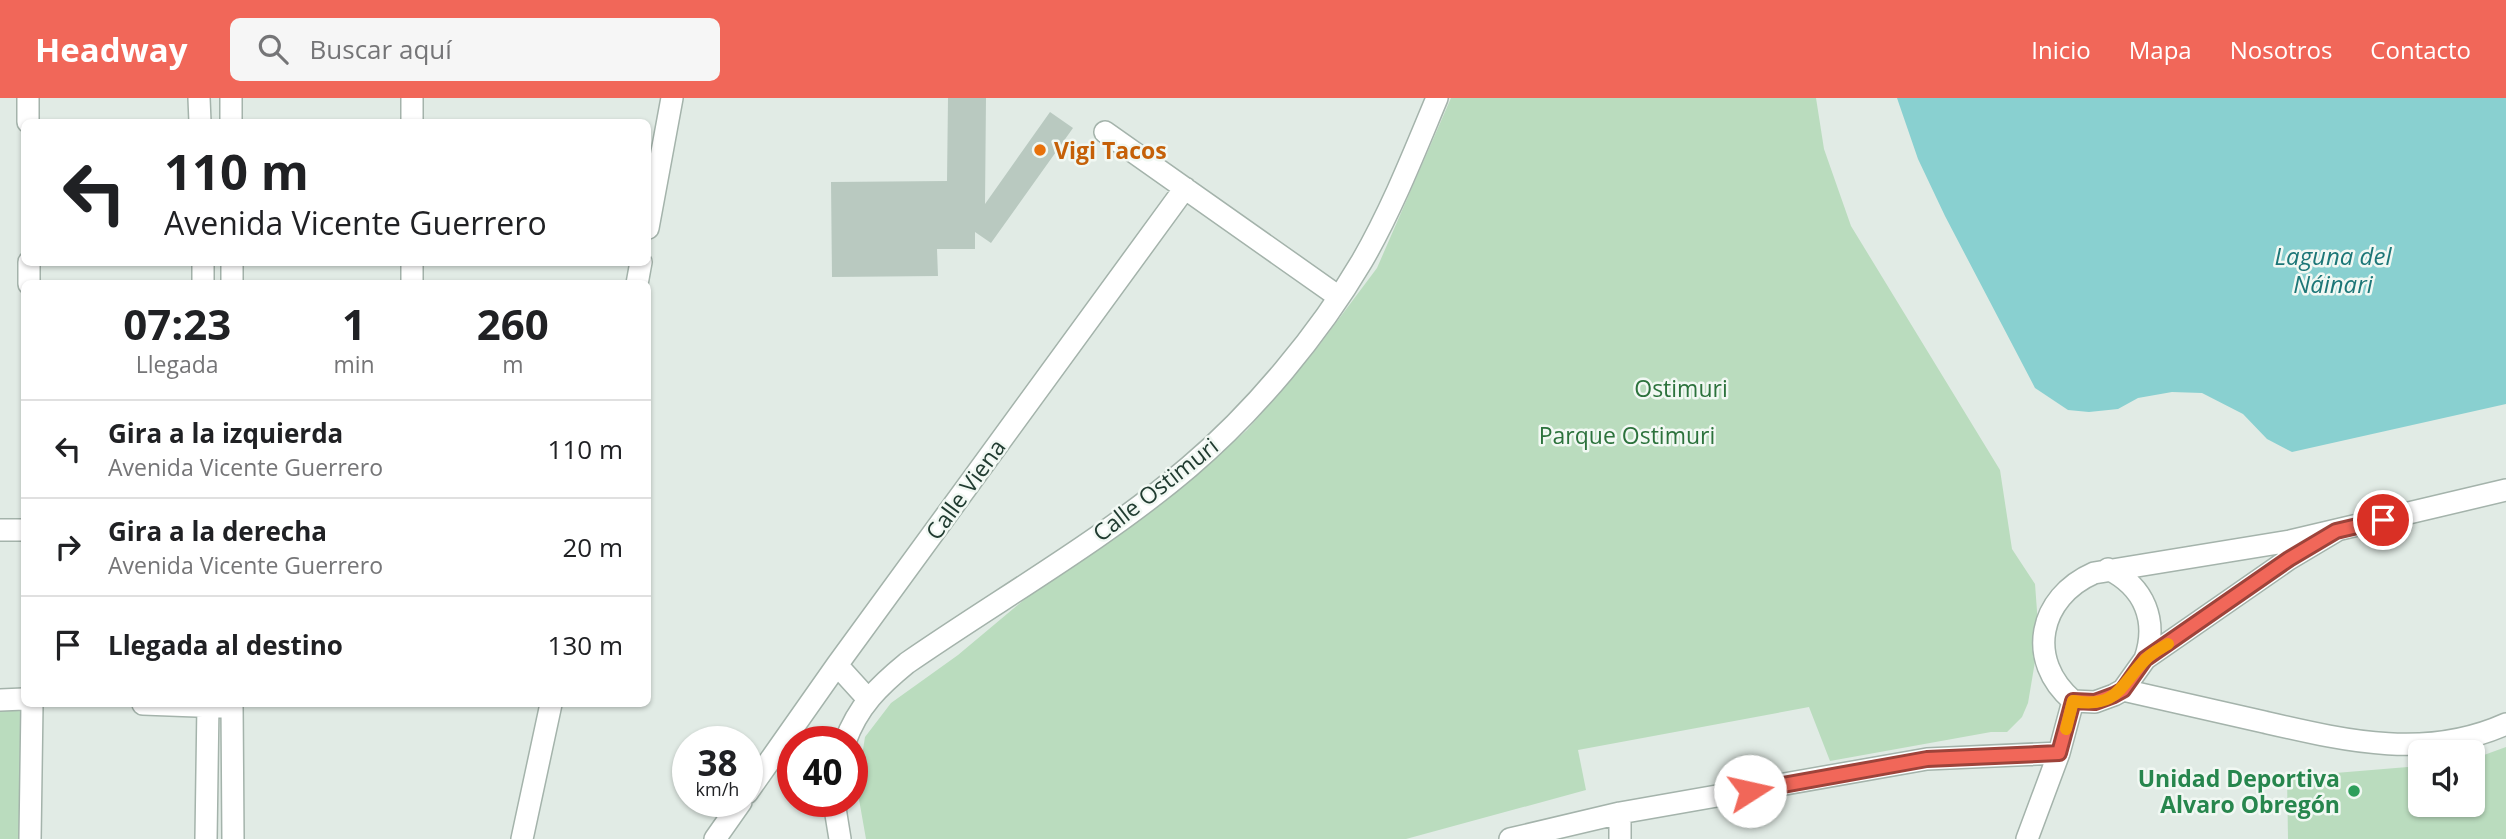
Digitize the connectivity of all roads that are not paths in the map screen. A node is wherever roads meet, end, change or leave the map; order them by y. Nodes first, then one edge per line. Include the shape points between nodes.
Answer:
1 (28, 98) edge
2 (199, 98) edge
3 (231, 98) edge
4 (412, 98) edge
5 (672, 98) edge
6 (1437, 98) edge
7 (28, 119) edge
8 (200, 119) edge
9 (232, 119) edge
10 (412, 119) edge
11 (1105, 132) dead end
12 (1185, 188) junction
13 (651, 212) edge
14 (1339, 297) junction
15 (2506, 490) edge
16 (0, 530) edge
17 (21, 530) edge
18 (2336, 531) junction
19 (2108, 569) junction
20 (2145, 659) junction
21 (836, 664) junction
22 (2123, 690) junction
23 (867, 698) junction
24 (21, 699) edge
25 (0, 700) edge
26 (2073, 701) junction
27 (32, 707) edge
28 (208, 707) edge
29 (232, 707) edge
30 (550, 707) edge
31 (2506, 724) edge
32 (851, 726) edge
33 (2059, 753) junction
34 (763, 770) edge
35 (1620, 814) junction
36 (730, 817) edge
37 (836, 817) edge
38 (30, 839) edge
39 (206, 839) edge
40 (233, 839) edge
41 (522, 839) edge
42 (715, 839) edge
43 (840, 839) edge
44 (1510, 839) edge
45 (1620, 839) edge
46 (2027, 839) edge

1 - 7 street
2 - 8 street
3 - 9 street
4 - 10 street
5 - 13 street
6 - 14 street, Calle Ostimuri via 1383,222
11 - 12 street
12 - 14 street
12 - 21 street, Calle Viena
14 - 23 street, Calle Ostimuri via 1258,398 1189,467 907,663
15 - 18 street
16 - 17 street
18 - 19 street
18 - 20 street
19 - 20 street via 2131,584 2146,606 2151,633
19 - 26 street via 2069,587 2046,624 2048,668
20 - 22 street
21 - 23 street
21 - 34 street, Calle Viena
22 - 26 street via 2095,702
22 - 31 street via 2364,743 2451,742
23 - 32 street, Calle Ostimuri
24 - 25 street
26 - 33 street
27 - 38 street
28 - 39 street
29 - 40 street
30 - 41 street
33 - 35 street via 1927,759
33 - 46 street
35 - 44 street
35 - 45 street
36 - 42 street
37 - 43 street

